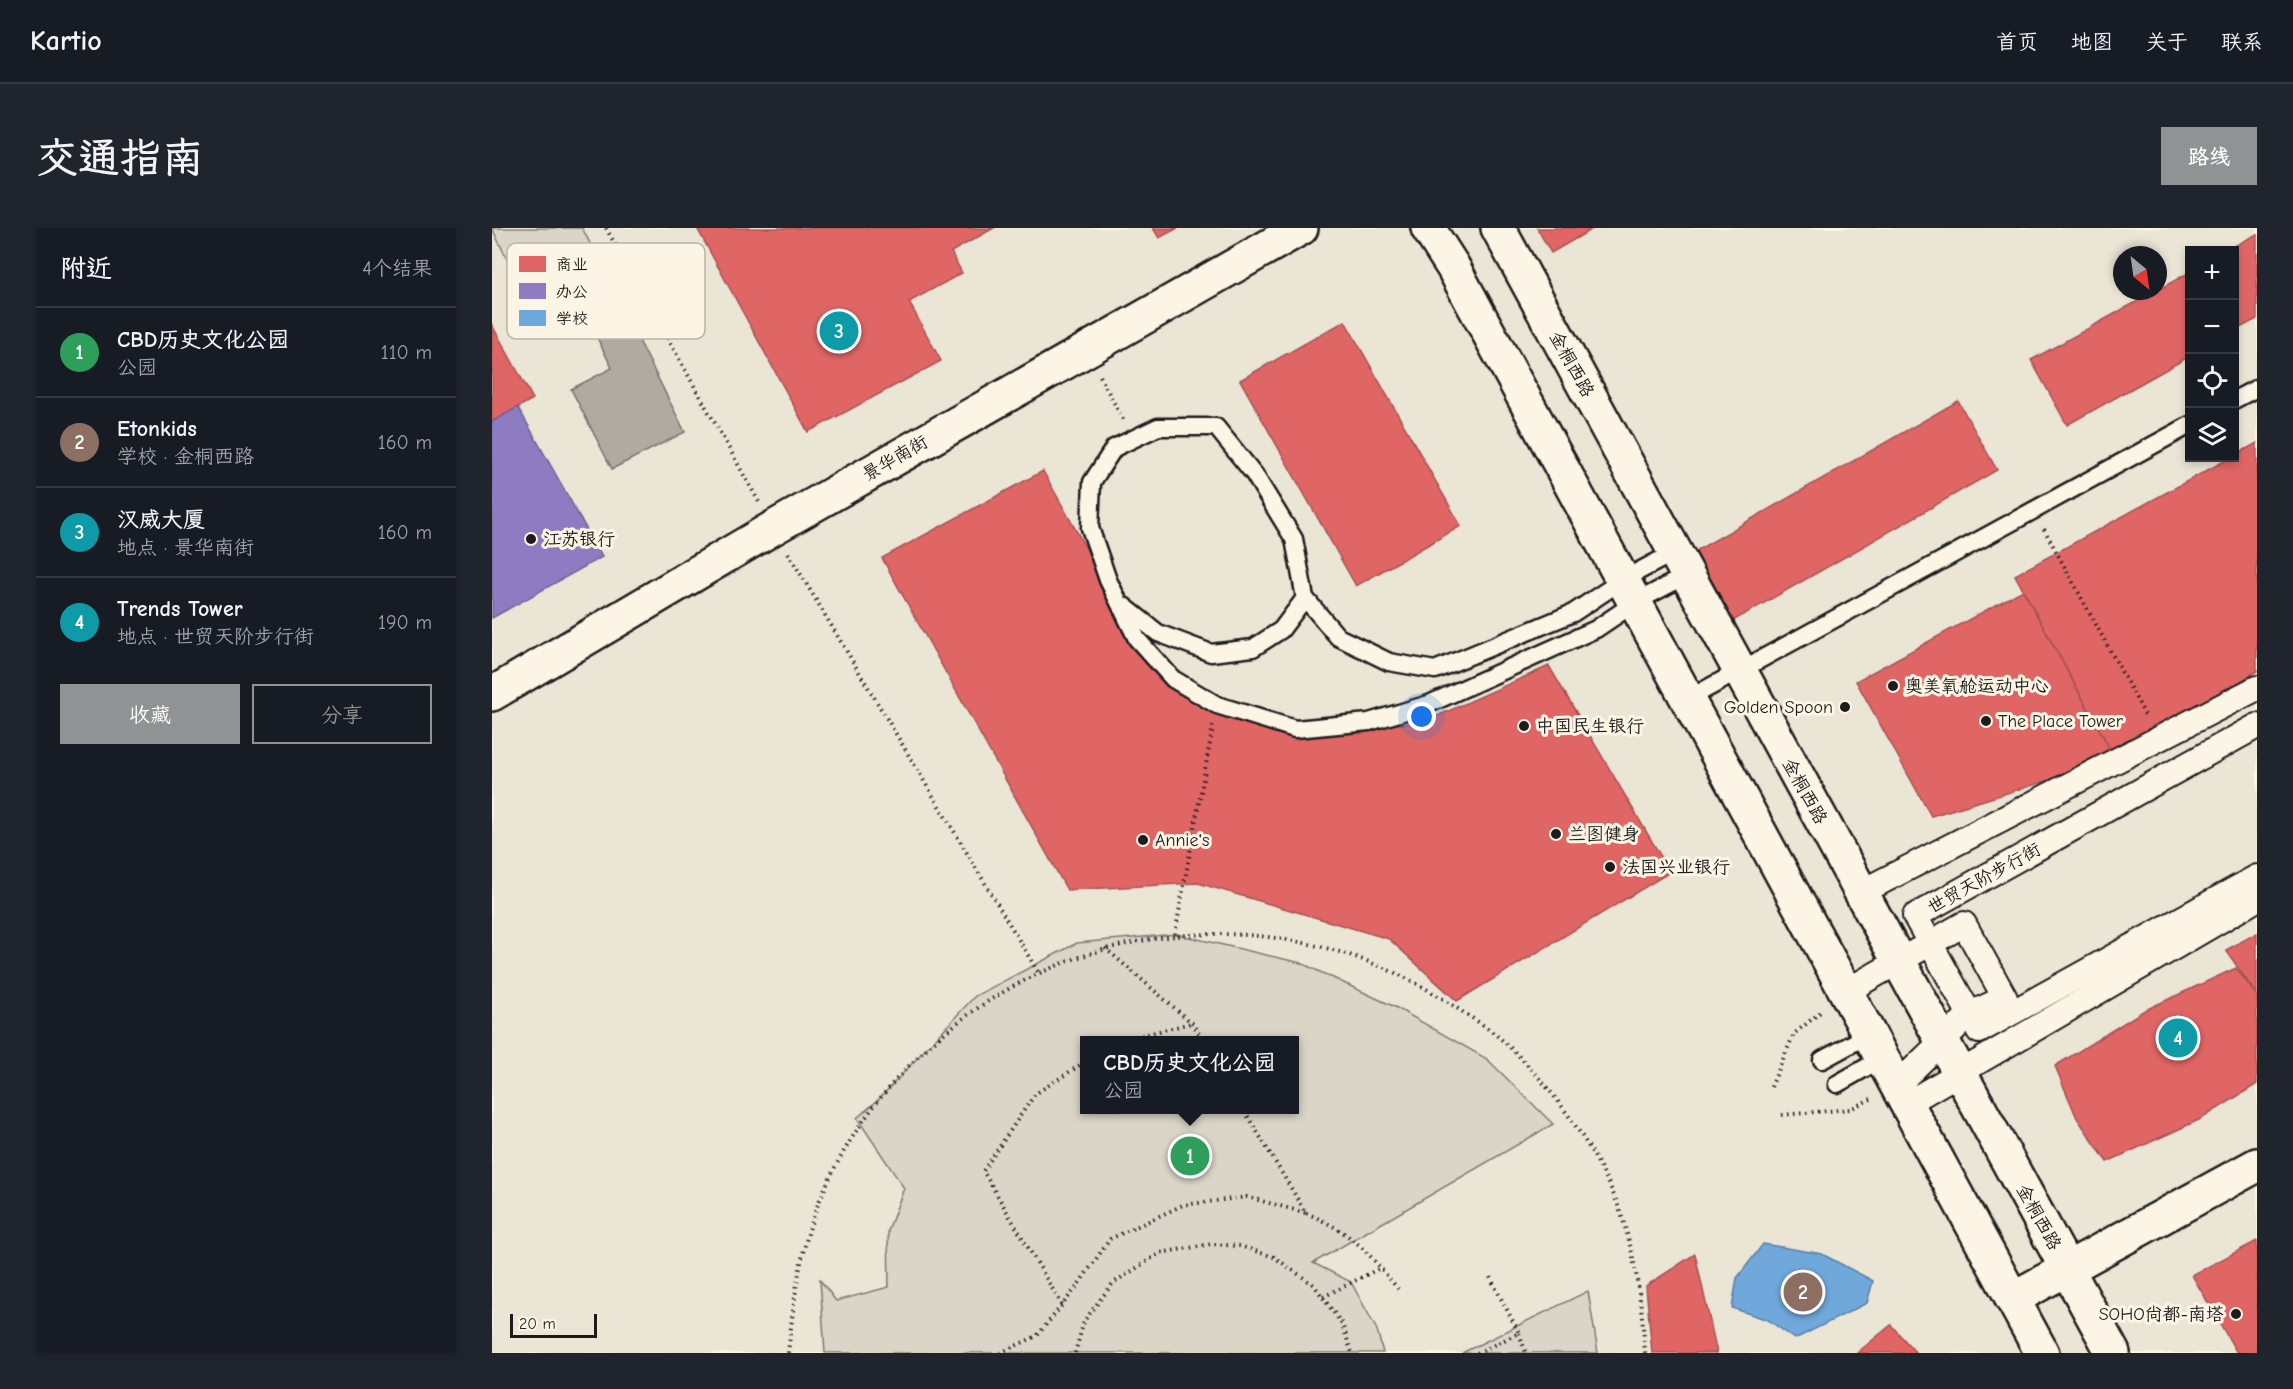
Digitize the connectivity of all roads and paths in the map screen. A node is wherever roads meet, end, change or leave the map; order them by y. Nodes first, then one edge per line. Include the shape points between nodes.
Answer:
1 (606, 228) edge
2 (1301, 228) edge
3 (1428, 228) edge
4 (1497, 228) edge
5 (614, 243) edge
6 (668, 339) edge
7 (1085, 350) junction
8 (2257, 388) edge
9 (2239, 398) edge
10 (2185, 428) edge
11 (1134, 439) junction
12 (2034, 510) junction
13 (773, 528) junction
14 (1681, 563) junction
15 (1630, 591) junction
16 (1305, 598) junction
17 (1119, 602) junction
18 (1739, 670) junction
19 (2257, 688) edge
20 (492, 694) edge
21 (1686, 700) junction
22 (1217, 705) junction
23 (2257, 726) edge
24 (2158, 739) junction
25 (2257, 877) edge
26 (1875, 885) dead end
27 (2257, 899) edge
28 (1175, 934) junction
29 (1931, 943) junction
30 (1104, 948) junction
31 (1899, 961) junction
32 (1038, 972) junction
33 (1845, 992) junction
34 (1970, 1014) junction
35 (1192, 1023) junction
36 (1143, 1036) edge
37 (1200, 1036) edge
38 (1942, 1041) junction
39 (1822, 1060) dead end
40 (1080, 1065) edge
41 (1888, 1071) junction
42 (1960, 1073) junction
43 (1838, 1084) dead end
44 (1771, 1087) dead end
45 (1246, 1114) edge
46 (2257, 1165) edge
47 (1306, 1213) junction
48 (1380, 1268) junction
49 (2067, 1269) junction
50 (1490, 1277) dead end
51 (1398, 1289) dead end
52 (1323, 1297) junction
53 (2012, 1299) junction
54 (1062, 1305) junction
55 (1519, 1333) junction
56 (788, 1353) edge
57 (1000, 1353) edge
58 (1075, 1353) edge
59 (1352, 1353) edge
60 (1477, 1353) edge
61 (1526, 1353) edge
62 (1645, 1353) edge
63 (2042, 1353) edge
64 (2114, 1353) edge

1 - 5 path
2 - 7 main road, 景华南街
3 - 15 main road
4 - 14 main road, 金桐西路
6 - 13 path
7 - 11 path
7 - 13 main road, 景华南街
8 - 9 lane
10 - 12 lane
11 - 16 lane via 1158,427 1216,427 1254,474 1294,539
11 - 17 lane via 1114,448 1092,482 1090,528 1107,580
12 - 18 lane
12 - 24 path
13 - 20 main road, 景华南街
13 - 32 path
14 - 15 lane
14 - 15 lane
14 - 18 main road, 金桐西路
15 - 16 lane via 1435,670 1389,662 1338,637
15 - 21 main road
15 - 22 lane via 1596,628 1429,704 1369,722 1295,729
16 - 17 lane via 1281,630 1253,648 1211,653 1158,633
17 - 22 lane via 1137,639 1173,679
18 - 21 lane
18 - 31 main road, 金桐西路
19 - 24 street
21 - 33 main road
22 - 28 path
23 - 29 street, 世贸天阶步行街 via 1916,916
24 - 26 street
25 - 34 street, 世贸天阶步行街 via 1979,1031
27 - 42 street
28 - 30 path
28 - 62 path via 1263,934 1349,952 1430,988 1502,1039 1561,1104 1606,1179 1620,1213 1640,1290
29 - 31 street
29 - 34 street, 世贸天阶步行街
29 - 34 street via 1964,924 2005,998
30 - 32 path
30 - 35 path
31 - 33 street
31 - 38 main road, 金桐西路
32 - 56 path via 969,1012 934,1042 909,1064 859,1127 821,1197 798,1274
33 - 41 main road
33 - 44 path via 1794,1034
34 - 38 street
35 - 36 path
35 - 37 path
38 - 41 street
38 - 42 main road, 金桐西路
39 - 41 lane
40 - 54 path via 1035,1094 983,1171
41 - 42 street
41 - 43 lane
41 - 53 main road
42 - 49 main road, 金桐西路
45 - 47 path
46 - 49 main road
47 - 48 path via 1335,1225 1364,1248
47 - 54 path via 1247,1197 1184,1205 1110,1239
48 - 51 path
48 - 52 path
49 - 53 main road
49 - 64 main road, 金桐西路
50 - 55 path
52 - 58 path via 1314,1285 1274,1257 1240,1246 1212,1244 1160,1253 1113,1283 1084,1321
52 - 59 path via 1342,1324
53 - 63 main road
54 - 57 path via 1037,1336
55 - 60 path
55 - 61 path

